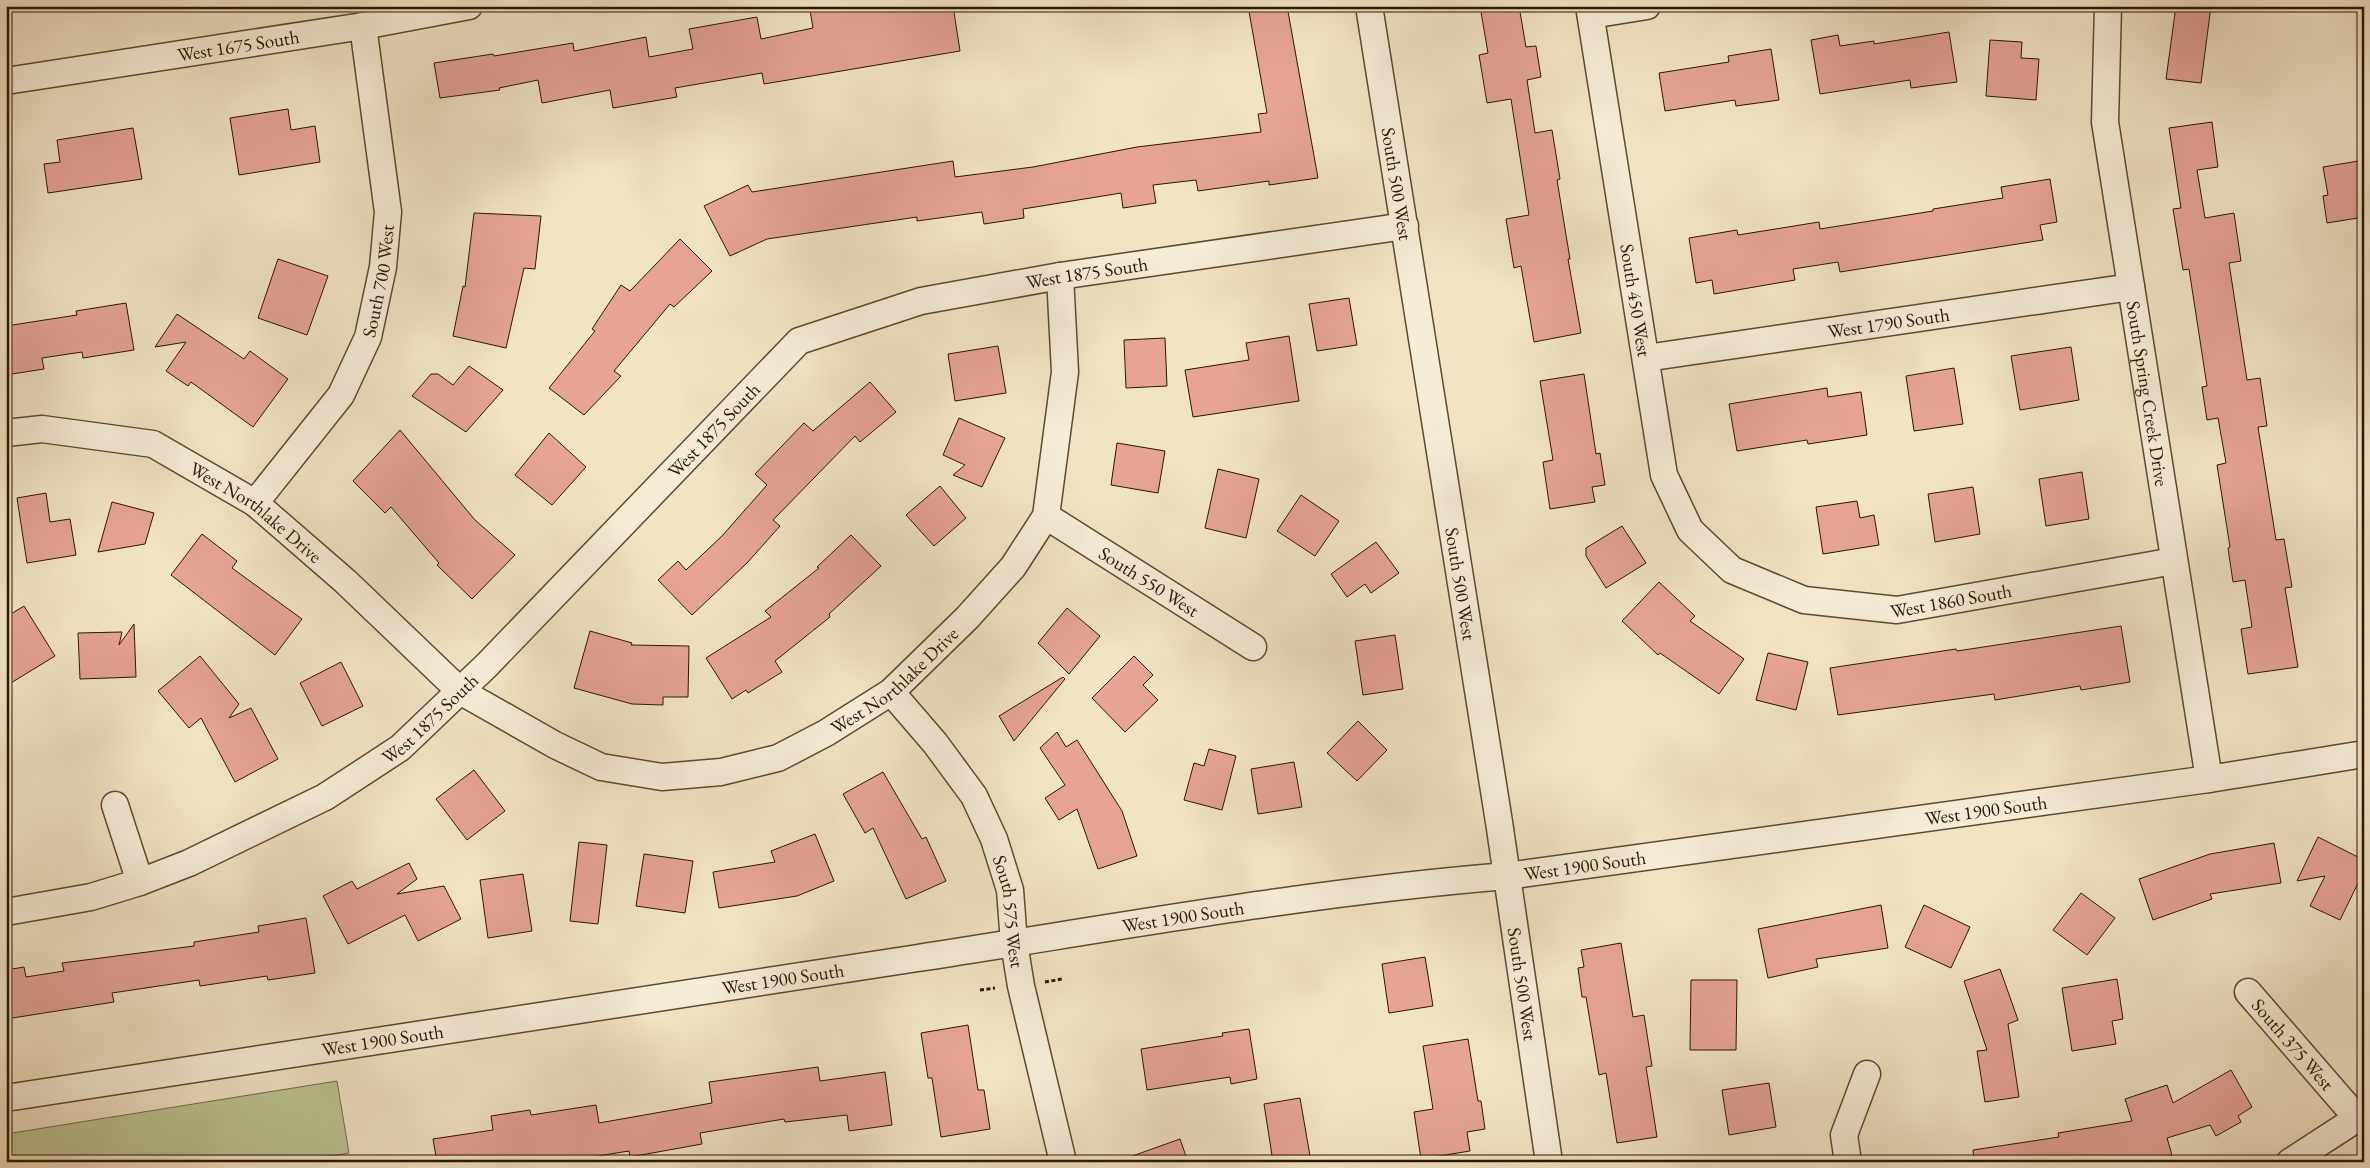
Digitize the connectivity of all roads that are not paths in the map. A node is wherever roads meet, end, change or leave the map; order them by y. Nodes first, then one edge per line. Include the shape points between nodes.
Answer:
1 (469, 6) edge
2 (1368, 6) edge
3 (1647, 6) edge
4 (2108, 6) edge
5 (1590, 11) edge
6 (363, 26) junction
7 (6, 81) edge
8 (1405, 226) junction
9 (1060, 276) junction
10 (2131, 287) junction
11 (1646, 358) junction
12 (6, 433) edge
13 (255, 504) junction
14 (1046, 516) junction
15 (2174, 561) junction
16 (1732, 570) joint
17 (1253, 647) dead end
18 (460, 691) junction
19 (891, 692) junction
20 (2364, 754) edge
21 (2209, 779) junction
22 (115, 805) dead end
23 (1507, 876) junction
24 (140, 882) junction
25 (6, 912) edge
26 (1014, 943) junction
27 (2248, 992) dead end
28 (1868, 1074) dead end
29 (6, 1098) edge
30 (2361, 1117) edge
31 (1063, 1162) edge
32 (1549, 1162) edge
33 (1848, 1162) edge
34 (2290, 1162) edge

1 - 6 street, West 1675 South
2 - 8 street, South 500 West
3 - 5 street
4 - 10 street, South Spring Creek Drive via 2105,122
5 - 11 street, South 450 West
6 - 7 street, West 1675 South
6 - 13 street, South 700 West via 388,212 383,267 368,337 340,396
8 - 9 street, West 1875 South
8 - 23 street, South 500 West
9 - 14 street, West Northlake Drive via 1065,372
9 - 18 street, West 1875 South via 921,300 799,341
10 - 11 street, West 1790 South
10 - 15 street, South Spring Creek Drive
11 - 16 street, South 450 West via 1664,475 1690,530
12 - 13 street, West Northlake Drive via 42,429 153,444
13 - 18 street, West Northlake Drive via 346,581
14 - 17 street, South 550 West
14 - 19 street, West Northlake Drive via 1013,567 967,618
15 - 16 street, West 1860 South via 1898,610 1804,600
15 - 21 street, South Spring Creek Drive
18 - 19 street, West Northlake Drive via 601,767 662,777 721,772 778,758 826,733
18 - 24 street, West 1875 South via 400,748 325,797 189,863
19 - 26 street, South 575 West via 935,743 974,796 994,839 1010,890
20 - 21 street, West 1900 South
21 - 23 street, West 1900 South
22 - 24 street
23 - 26 street, West 1900 South via 1404,884 1234,907
23 - 32 street, South 500 West
24 - 25 street, West 1875 South via 91,896
26 - 29 street, West 1900 South
26 - 31 street, South 575 West via 1021,986
27 - 30 street, South 375 West
28 - 33 street via 1844,1136
30 - 34 street

